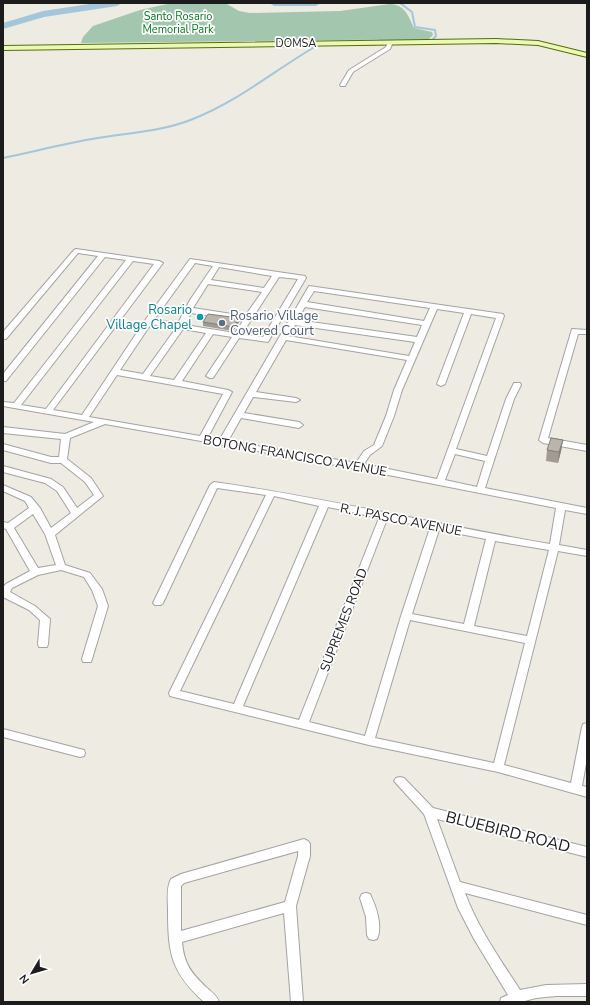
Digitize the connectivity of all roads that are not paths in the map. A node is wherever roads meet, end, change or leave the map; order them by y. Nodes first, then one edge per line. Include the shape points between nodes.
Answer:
1 (390, 42) junction
2 (3, 48) edge
3 (587, 55) edge
4 (343, 85) dead end
5 (103, 255) junction
6 (131, 259) junction
7 (217, 265) junction
8 (276, 274) junction
9 (206, 281) junction
10 (266, 290) junction
11 (303, 304) junction
12 (434, 306) junction
13 (189, 310) junction
14 (468, 311) junction
15 (247, 319) junction
16 (149, 321) junction
17 (293, 322) junction
18 (427, 324) junction
19 (180, 327) junction
20 (210, 332) junction
21 (587, 332) edge
22 (236, 336) junction
23 (3, 337) edge
24 (284, 338) junction
25 (420, 340) junction
26 (412, 359) junction
27 (116, 372) junction
28 (146, 376) junction
29 (210, 376) dead end
30 (3, 379) edge
31 (177, 382) junction
32 (441, 384) dead end
33 (517, 385) dead end
34 (252, 394) junction
35 (296, 400) dead end
36 (3, 404) edge
37 (16, 406) junction
38 (48, 412) junction
39 (239, 415) junction
40 (84, 418) junction
41 (104, 422) junction
42 (299, 425) dead end
43 (3, 430) edge
44 (66, 437) junction
45 (203, 439) junction
46 (224, 442) junction
47 (3, 447) edge
48 (587, 448) edge
49 (451, 451) junction
50 (491, 459) junction
51 (63, 460) junction
52 (358, 466) junction
53 (3, 469) edge
54 (440, 483) junction
55 (3, 488) edge
56 (480, 490) junction
57 (271, 493) junction
58 (324, 504) junction
59 (561, 506) junction
60 (35, 508) junction
61 (587, 511) edge
62 (76, 514) junction
63 (384, 516) junction
64 (6, 526) edge
65 (435, 527) junction
66 (50, 534) junction
67 (491, 538) junction
68 (554, 547) junction
69 (587, 554) edge
70 (61, 567) junction
71 (35, 572) junction
72 (158, 603) dead end
73 (406, 616) junction
74 (468, 628) junction
75 (530, 640) junction
76 (42, 644) dead end
77 (87, 659) dead end
78 (237, 708) junction
79 (303, 724) junction
80 (587, 727) edge
81 (3, 733) edge
82 (369, 741) junction
83 (80, 753) dead end
84 (498, 768) junction
85 (400, 781) dead end
86 (576, 789) junction
87 (587, 792) edge
88 (429, 812) junction
89 (587, 852) edge
90 (457, 886) junction
91 (366, 898) dead end
92 (290, 906) junction
93 (587, 920) edge
94 (373, 935) dead end
95 (176, 938) junction
96 (587, 990) edge
97 (512, 999) edge
98 (213, 1002) edge
99 (297, 1002) edge

1 - 2 main road, DOMSA
1 - 3 main road, DOMSA via 516,42 545,44
1 - 4 street via 388,48 351,71
5 - 6 street
5 - 23 street via 76,251
5 - 30 street
6 - 37 street
6 - 38 street via 159,263
7 - 8 street
7 - 9 street
7 - 16 street via 193,261
8 - 10 street
8 - 22 street via 302,278 265,340
9 - 10 street
9 - 13 street
10 - 15 street
11 - 12 street via 312,288
11 - 17 street
11 - 18 street
12 - 14 street
12 - 18 street
13 - 15 street
13 - 19 street
14 - 32 street
14 - 49 street via 500,316
15 - 22 street
16 - 19 street
16 - 27 street via 120,362
17 - 24 street
17 - 25 street
18 - 25 street
19 - 20 street
19 - 28 street
20 - 22 street
20 - 31 street
21 - 48 street via 575,331 543,440
22 - 29 street
24 - 26 street
24 - 34 street
25 - 26 street
26 - 52 street via 378,446 367,453
27 - 28 street
27 - 40 street
28 - 31 street
31 - 45 street via 228,392
33 - 50 street
34 - 35 street
34 - 39 street
36 - 37 street, BOTONG FRANCISCO AVENUE
37 - 38 street, BOTONG FRANCISCO AVENUE
38 - 40 street, BOTONG FRANCISCO AVENUE
39 - 42 street
39 - 46 street
40 - 41 street, BOTONG FRANCISCO AVENUE
41 - 44 street
41 - 45 street, BOTONG FRANCISCO AVENUE
43 - 44 street
44 - 51 street
45 - 46 street, BOTONG FRANCISCO AVENUE
46 - 52 street, BOTONG FRANCISCO AVENUE
47 - 51 street via 52,460
49 - 50 street
49 - 54 street
50 - 56 street
51 - 62 street via 88,480 99,496
52 - 54 street, BOTONG FRANCISCO AVENUE
53 - 62 street via 48,481 60,489
54 - 56 street, BOTONG FRANCISCO AVENUE
55 - 60 street via 28,499
56 - 59 street, BOTONG FRANCISCO AVENUE
57 - 58 street, R. J. PASCO AVENUE
57 - 72 street, R. J. PASCO AVENUE via 214,485
57 - 78 street via 174,693
58 - 63 street, R. J. PASCO AVENUE
58 - 78 street
59 - 61 street, BOTONG FRANCISCO AVENUE
59 - 68 street
60 - 64 street
60 - 66 street
62 - 66 street
63 - 65 street, R. J. PASCO AVENUE
63 - 79 street, SUPREMES ROAD
64 - 71 street
65 - 67 street, R. J. PASCO AVENUE
65 - 73 street
66 - 70 street
67 - 68 street, R. J. PASCO AVENUE
67 - 74 street
68 - 69 street, R. J. PASCO AVENUE
68 - 75 street
70 - 71 street
70 - 77 street via 87,575 97,589 102,606
71 - 76 street via 9,586 4,593 32,608 44,619
73 - 74 street
73 - 82 street
74 - 75 street
75 - 84 street
78 - 79 street
79 - 82 street
80 - 86 street
81 - 83 street
82 - 84 street
84 - 86 street
85 - 88 street
86 - 87 street
88 - 89 street, BLUEBIRD ROAD
88 - 90 street
90 - 93 street
90 - 97 street via 464,908
91 - 94 street via 372,917
92 - 95 street
92 - 95 street via 304,856 304,844 181,879 176,883 174,895
92 - 99 street
95 - 98 street via 179,964 193,983
96 - 97 street via 551,989

